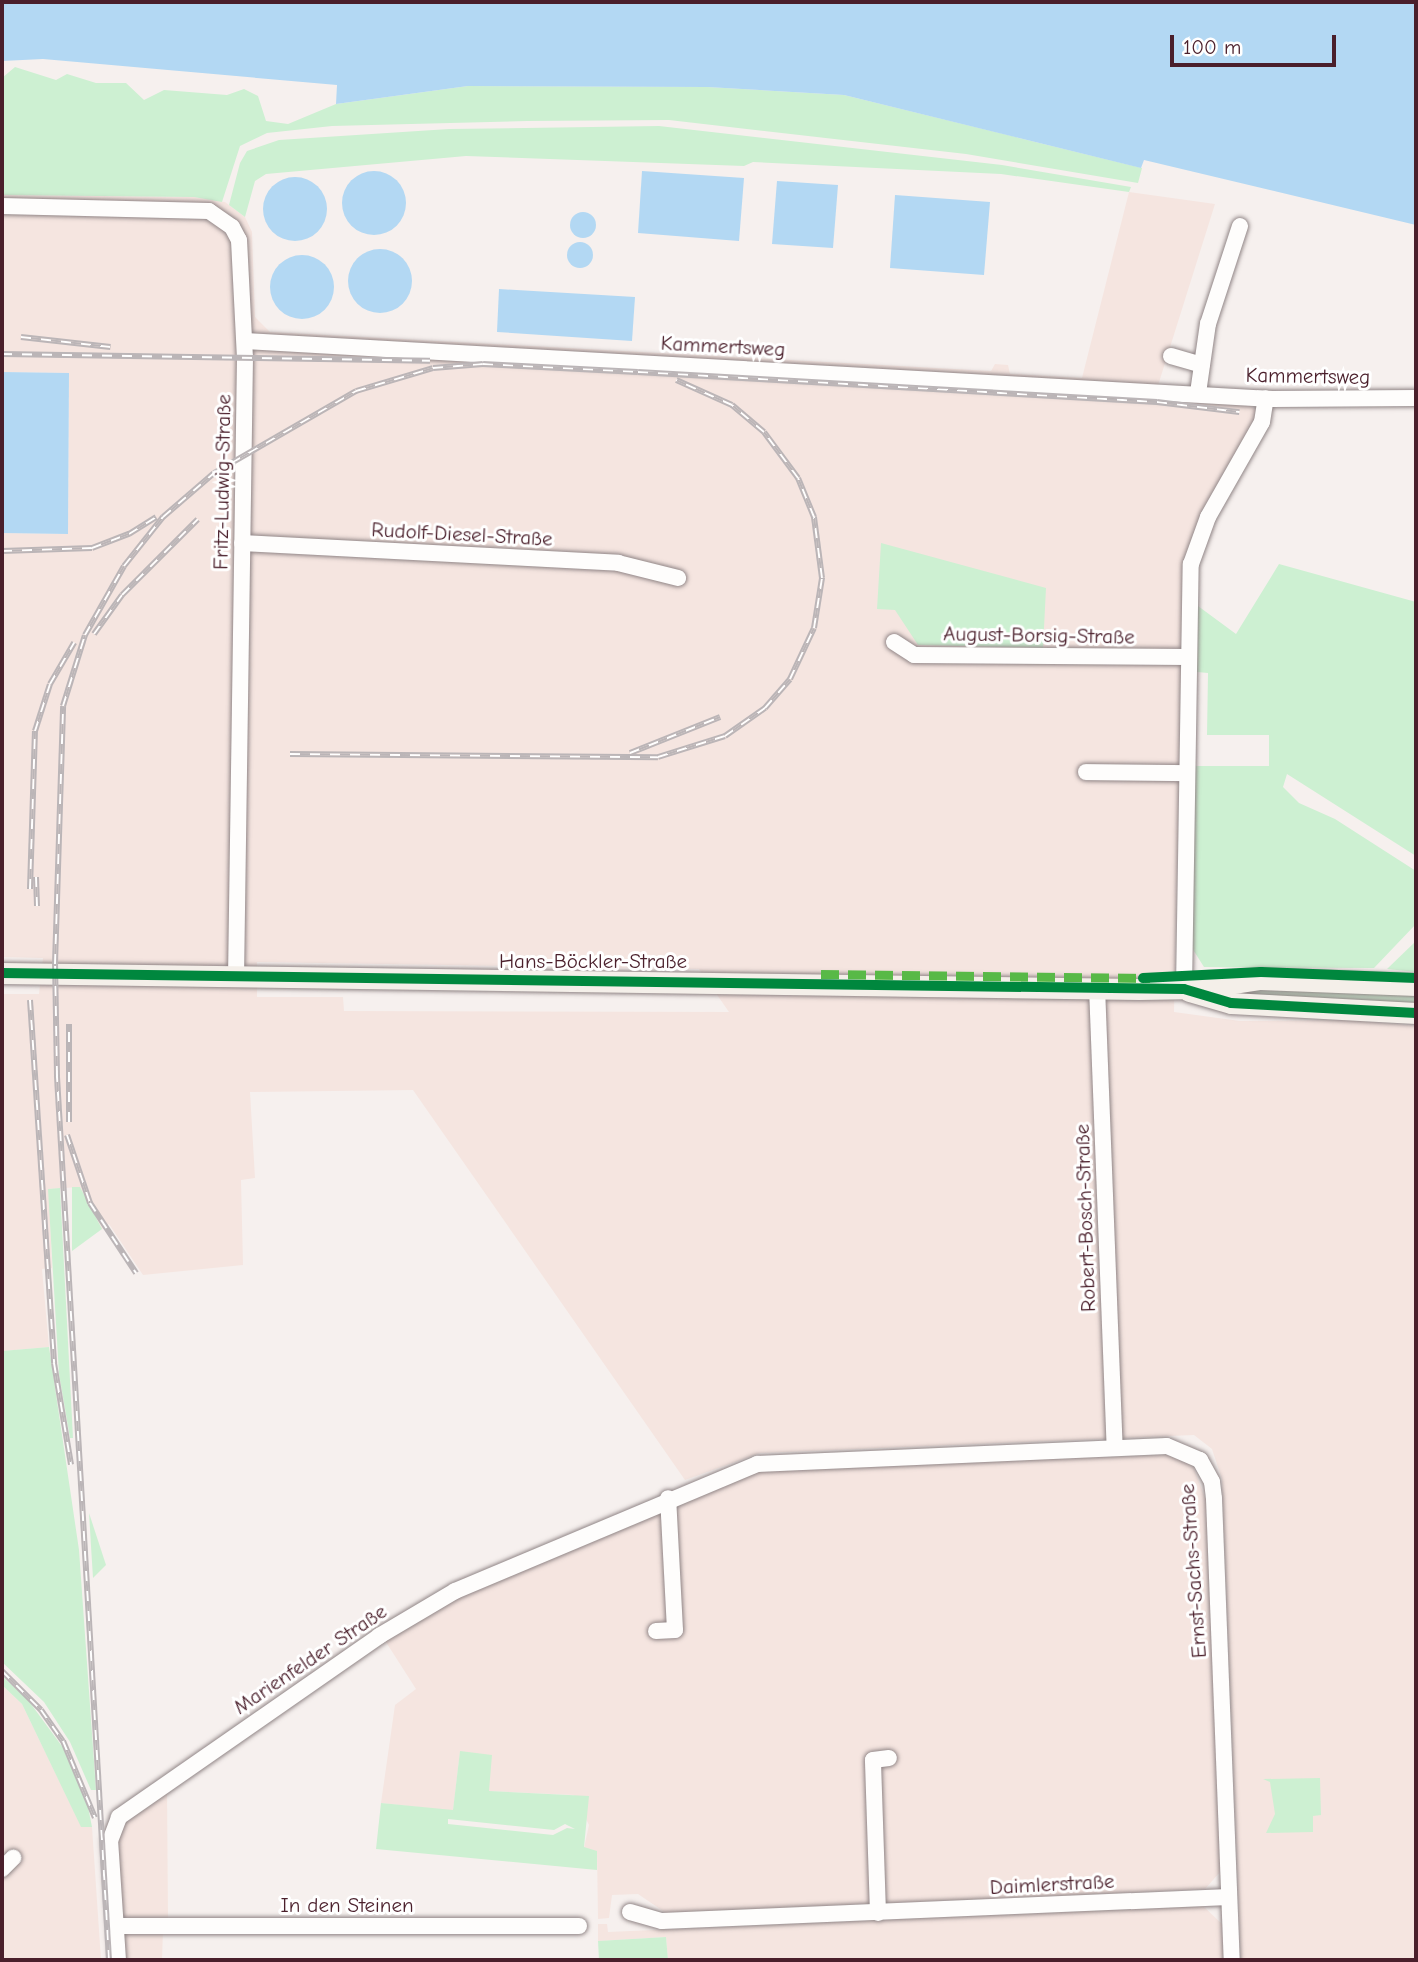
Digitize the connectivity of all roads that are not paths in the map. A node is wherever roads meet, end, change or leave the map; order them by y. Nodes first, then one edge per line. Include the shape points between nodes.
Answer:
1 (2, 206) edge
2 (1240, 226) dead end
3 (245, 341) junction
4 (1171, 356) dead end
5 (1202, 365) junction
6 (1198, 393) junction
7 (1266, 398) junction
8 (1416, 398) edge
9 (242, 543) junction
10 (678, 578) dead end
11 (894, 642) dead end
12 (1188, 657) junction
13 (1086, 772) dead end
14 (1187, 773) junction
15 (2, 973) edge
16 (236, 976) junction
17 (1416, 985) edge
18 (1097, 987) junction
19 (1184, 989) junction
20 (1416, 1013) edge
21 (1115, 1447) junction
22 (757, 1464) joint
23 (668, 1497) junction
24 (656, 1631) dead end
25 (889, 1758) dead end
26 (1228, 1897) junction
27 (630, 1912) dead end
28 (878, 1913) junction
29 (116, 1926) junction
30 (579, 1926) dead end
31 (118, 1960) edge
32 (1232, 1960) edge

1 - 3 street, Fritz-Ludwig-Straße via 194,208 221,216 232,227 243,258
2 - 5 street via 1208,324
3 - 6 street, Kammertsweg
3 - 9 street, Fritz-Ludwig-Straße
4 - 5 street
5 - 6 street
6 - 7 street, Kammertsweg
7 - 8 street, Kammertsweg
7 - 12 street via 1262,422 1208,517 1191,564
9 - 10 street, Rudolf-Diesel-Straße via 618,563
9 - 16 street, Fritz-Ludwig-Straße
11 - 12 street, August-Borsig-Straße via 914,654
12 - 14 street
13 - 14 street
14 - 19 street
15 - 16 main road, Hans-Böckler-Straße
16 - 18 main road, Hans-Böckler-Straße
17 - 19 main road, Hans-Böckler-Straße via 1260,979
18 - 19 main road, Hans-Böckler-Straße
18 - 21 street, Robert-Bosch-Straße
19 - 20 main road, Hans-Böckler-Straße via 1231,1003
21 - 22 street, Ernst-Sachs-Straße
21 - 26 street, Ernst-Sachs-Straße via 1178,1447 1200,1460 1212,1482
22 - 23 street, Marienfelder Straße
23 - 24 street via 683,1630
23 - 29 street, Marienfelder Straße via 489,1574 419,1611 129,1809 112,1829 110,1841
25 - 28 street via 873,1760
26 - 28 street, Daimlerstraße
26 - 32 street, Ernst-Sachs-Straße
27 - 28 street, Daimlerstraße via 662,1921
29 - 30 street, In den Steinen
29 - 31 street, Marienfelder Straße

